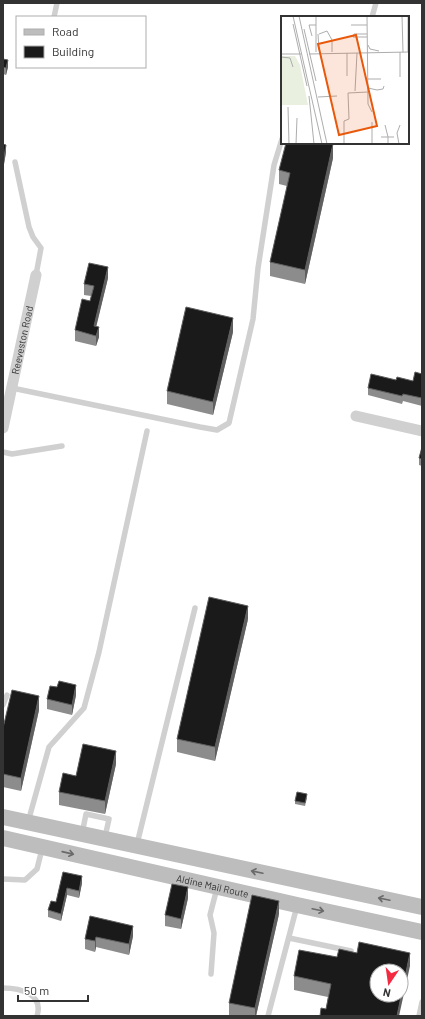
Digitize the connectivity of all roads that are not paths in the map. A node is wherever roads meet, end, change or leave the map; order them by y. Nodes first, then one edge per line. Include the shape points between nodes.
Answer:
1 (57, 3) edge
2 (376, 3) edge
3 (54, 16) edge
4 (372, 16) edge
5 (281, 143) edge
6 (16, 162) dead end
7 (36, 275) joint
8 (12, 388) junction
9 (356, 416) dead end
10 (3, 428) edge
11 (147, 431) dead end
12 (422, 431) edge
13 (62, 446) dead end
14 (3, 452) edge
15 (195, 608) dead end
16 (7, 695) dead end
17 (3, 705) edge
18 (3, 816) edge
19 (28, 822) junction
20 (3, 838) edge
21 (43, 847) junction
22 (136, 847) junction
23 (131, 867) junction
24 (3, 879) edge
25 (301, 881) junction
26 (217, 887) junction
27 (297, 905) junction
28 (422, 907) edge
29 (422, 932) edge
30 (288, 938) junction
31 (351, 951) edge
32 (211, 974) dead end
33 (3, 988) edge
34 (422, 1002) edge
35 (37, 1016) edge
36 (268, 1016) edge
37 (419, 1016) edge

1 - 3 lane
2 - 4 lane
5 - 8 lane via 273,172 253,319 229,423 217,430
6 - 7 lane via 29,227 41,248
7 - 8 street, Reeveston Road
8 - 10 street, Reeveston Road
9 - 12 street
11 - 19 lane via 99,652 84,708 49,747
13 - 14 lane via 12,454
15 - 22 lane
16 - 17 lane
18 - 19 main road
19 - 22 main road
20 - 21 main road, Aldine Mail Route
21 -> 23 main road, Aldine Mail Route
21 - 24 lane via 37,869 25,880
22 - 23 main road
25 -> 22 main road
23 - 26 main road, Aldine Mail Route
25 - 27 main road
28 -> 25 main road
26 - 27 main road, Aldine Mail Route
26 - 32 lane via 210,915 214,933
27 -> 29 main road, Aldine Mail Route
27 - 30 lane
30 - 31 lane
30 - 36 lane
33 - 35 lane via 27,992 34,996 38,1004
34 - 37 lane

